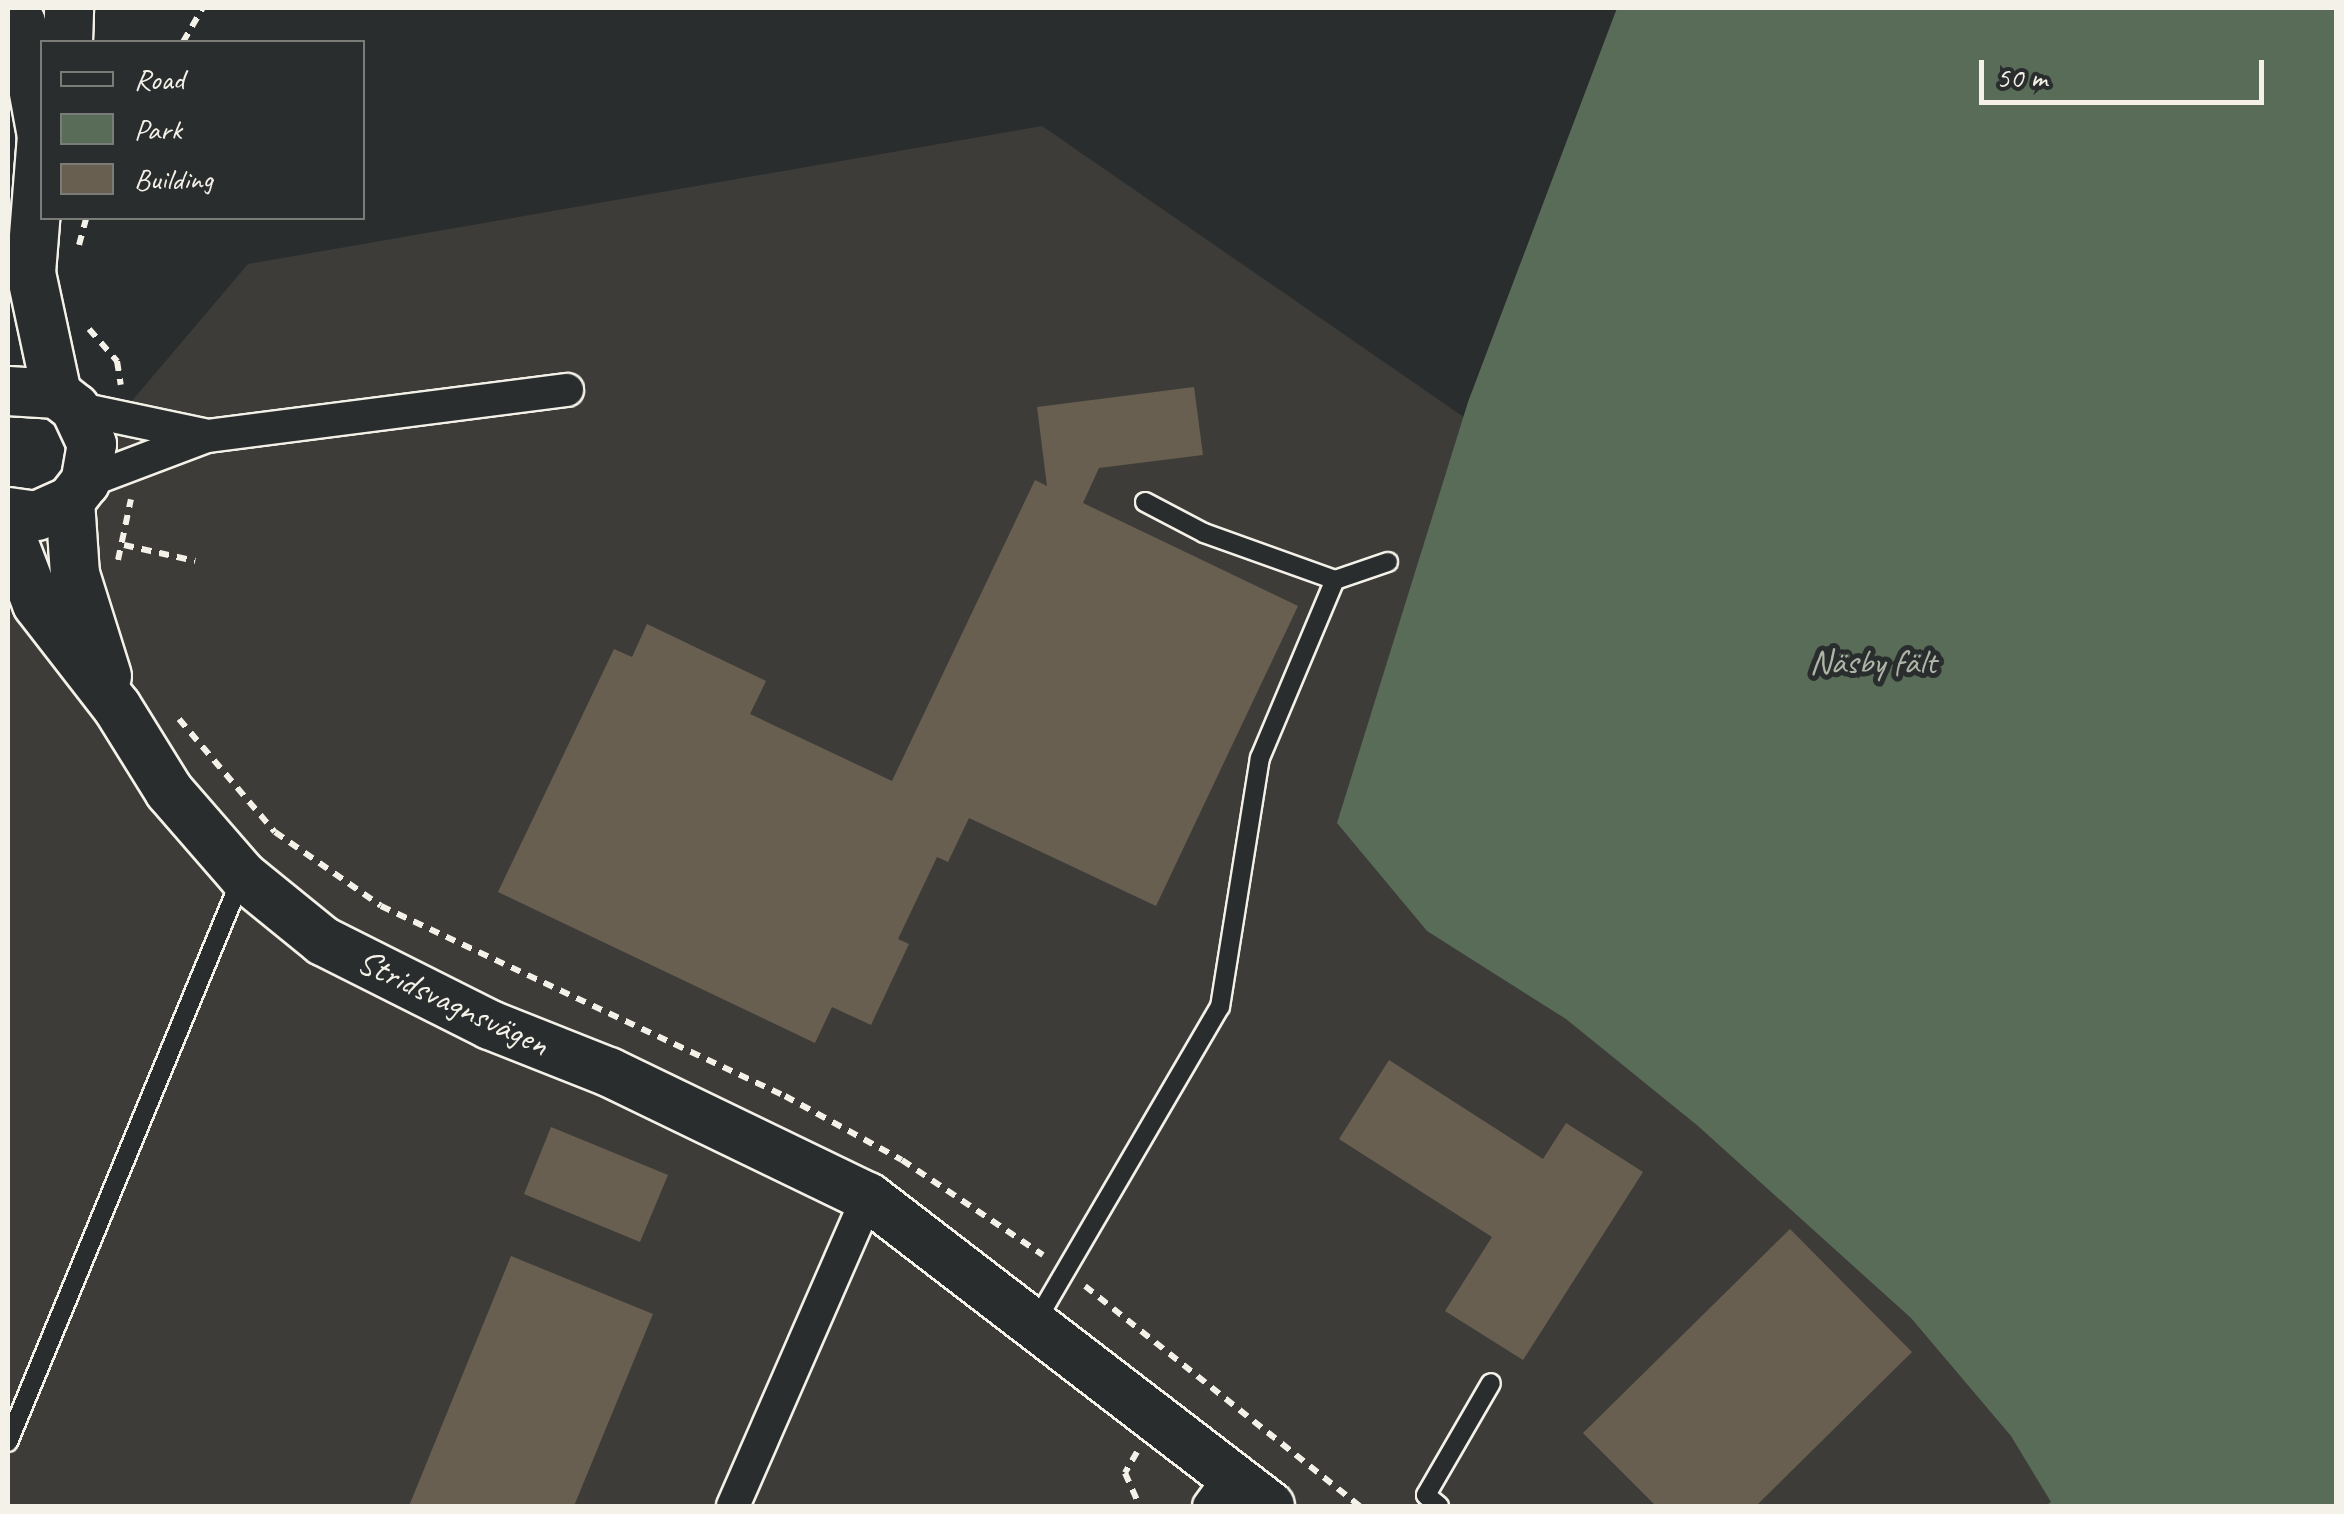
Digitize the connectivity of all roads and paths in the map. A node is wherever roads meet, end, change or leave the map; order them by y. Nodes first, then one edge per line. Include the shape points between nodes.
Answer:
1 (56, 8) edge
2 (69, 8) edge
3 (203, 8) edge
4 (10, 10) edge
5 (68, 40) edge
6 (184, 40) edge
7 (40, 123) edge
8 (49, 220) edge
9 (85, 220) edge
10 (53, 268) junction
11 (83, 313) dead end
12 (8, 331) edge
13 (567, 390) dead end
14 (8, 391) edge
15 (84, 407) junction
16 (207, 436) junction
17 (91, 483) junction
18 (1145, 502) dead end
19 (8, 512) edge
20 (8, 528) edge
21 (1388, 562) dead end
22 (115, 568) dead end
23 (1335, 580) junction
24 (166, 703) dead end
25 (117, 708) junction
26 (243, 876) junction
27 (868, 1198) junction
28 (1066, 1270) junction
29 (1035, 1324) junction
30 (1491, 1383) dead end
31 (8, 1442) edge
32 (1220, 1491) edge
33 (733, 1506) edge
34 (1270, 1506) edge
35 (1360, 1506) edge
36 (1439, 1506) edge

1 - 4 street
2 - 5 street
3 - 6 path
4 - 7 street via 21,23
8 - 10 street
9 - 10 path
10 - 12 street
10 - 15 street
11 - 15 path via 117,361
13 - 16 street
14 - 15 street
15 - 16 street
15 - 17 street, Stridsvagnsvägen
16 - 17 street
17 - 19 street via 37,516
17 - 22 path via 132,491 130,529
17 - 25 street, Stridsvagnsvägen via 75,574
18 - 23 lane via 1204,533
20 - 25 street, Stridsvagnsvägen via 38,604
21 - 23 lane
23 - 28 lane via 1260,758 1220,1007
24 - 28 path via 275,832 381,906 785,1096 902,1160
25 - 26 street, Stridsvagnsvägen via 169,791
26 - 27 street, Stridsvagnsvägen via 323,941
26 - 31 lane
27 - 29 street, Stridsvagnsvägen
27 - 33 street
28 - 29 lane
28 - 35 path
29 - 32 street, Stridsvagnsvägen
30 - 36 lane via 1426,1495
32 - 34 street, Stridsvagnsvägen

